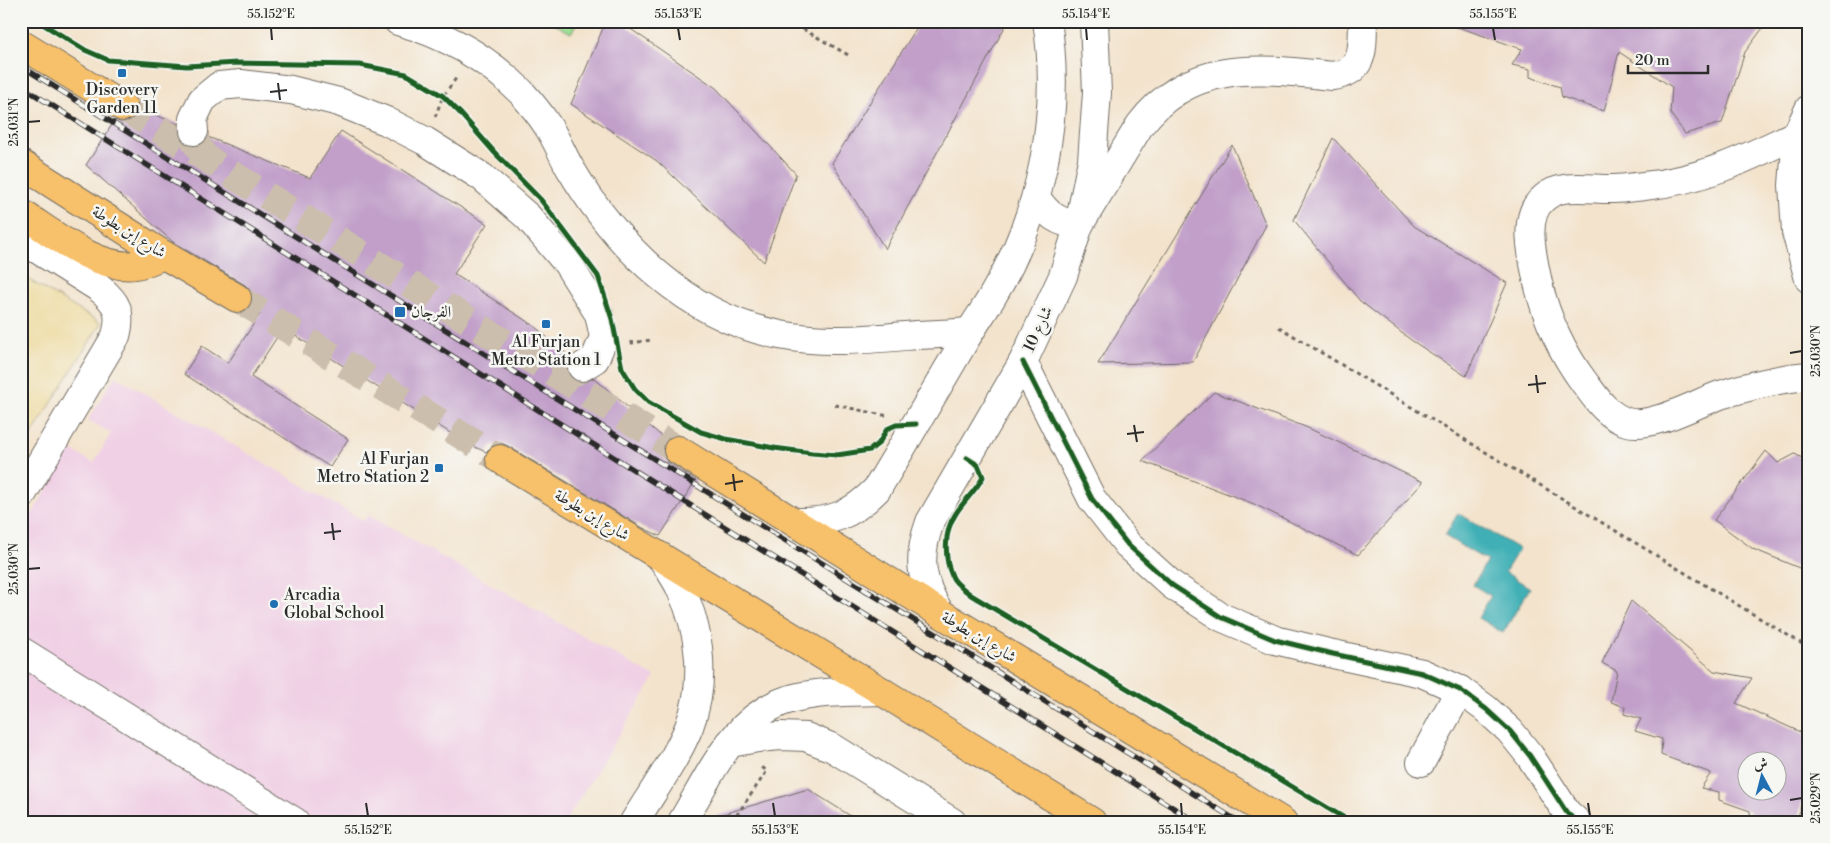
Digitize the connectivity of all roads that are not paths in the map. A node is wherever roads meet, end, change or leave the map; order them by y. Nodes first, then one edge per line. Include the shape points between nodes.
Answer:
1 (398, 21) edge
2 (1047, 21) edge
3 (1094, 21) edge
4 (1363, 21) edge
5 (21, 44) edge
6 (123, 107) tunnel mouth
7 (1809, 108) edge
8 (194, 131) tunnel mouth
9 (1797, 134) junction
10 (21, 164) edge
11 (1036, 197) junction
12 (21, 213) edge
13 (1079, 225) junction
14 (21, 239) edge
15 (164, 255) junction
16 (1809, 279) edge
17 (237, 298) tunnel mouth
18 (969, 332) junction
19 (917, 335) junction
20 (952, 362) junction
21 (1023, 362) junction
22 (582, 367) tunnel mouth
23 (1809, 376) edge
24 (678, 450) tunnel mouth
25 (500, 459) tunnel mouth
26 (21, 496) edge
27 (794, 522) junction
28 (661, 557) junction
29 (940, 613) junction
30 (21, 651) edge
31 (1460, 690) junction
32 (882, 691) junction
33 (730, 743) junction
34 (1421, 762) dead end
35 (295, 822) edge
36 (634, 822) edge
37 (682, 822) edge
38 (952, 822) edge
39 (1092, 822) edge
40 (1283, 822) edge
41 (1577, 822) edge

1 - 19 street via 454,42 490,65 522,93 548,125 596,208 660,278 687,298 747,326 779,335 845,341
2 - 11 street via 1052,95 1047,148
3 - 13 street, شارع 10 via 1097,93 1092,160
4 - 13 street via 1362,55 1349,72 1332,76 1279,71 1232,72 1184,85 1164,98 1140,125
5 - 6 main road
7 - 9 street
8 - 22 street via 193,119 202,100 219,86 241,84 291,90 340,102 386,120 425,141 488,183 528,217 567,263 599,314 604,338 595,359
9 - 16 street via 1793,185 1796,232
9 - 23 street via 1732,165 1695,177 1657,185 1557,190 1534,209 1530,223 1539,285 1553,328 1574,369 1613,416 1628,423 1645,423 1744,388
10 - 15 main road, شارع إبن بطوطة
11 - 13 street via 1053,218
11 - 18 street via 1011,261
12 - 15 main road via 92,257 114,265 137,265
13 - 21 street, شارع 10 via 1063,276
14 - 26 street via 100,288 118,309 119,323 116,336
15 - 17 main road, شارع إبن بطوطة
18 - 19 street
18 - 20 street
19 - 20 street via 937,346
20 - 27 street via 878,489 849,513 831,520
21 - 29 street, شارع 10 via 930,522 924,540 921,559 924,579
21 - 31 street via 1092,499 1128,546 1172,585 1221,617 1275,640 1422,673
24 - 27 main road, شارع إبن بطوطة
25 - 28 main road, شارع إبن بطوطة
27 - 29 main road, شارع إبن بطوطة
28 - 32 main road, شارع إبن بطوطة
28 - 36 street via 681,589 693,622 699,656 698,691 689,725 674,757
29 - 40 main road, شارع إبن بطوطة
30 - 35 street
31 - 34 street
31 - 41 street via 1510,731
32 - 33 street via 824,693 793,698 767,709
32 - 39 main road, شارع إبن بطوطة
33 - 37 street
33 - 38 street via 781,736 806,738 833,748

